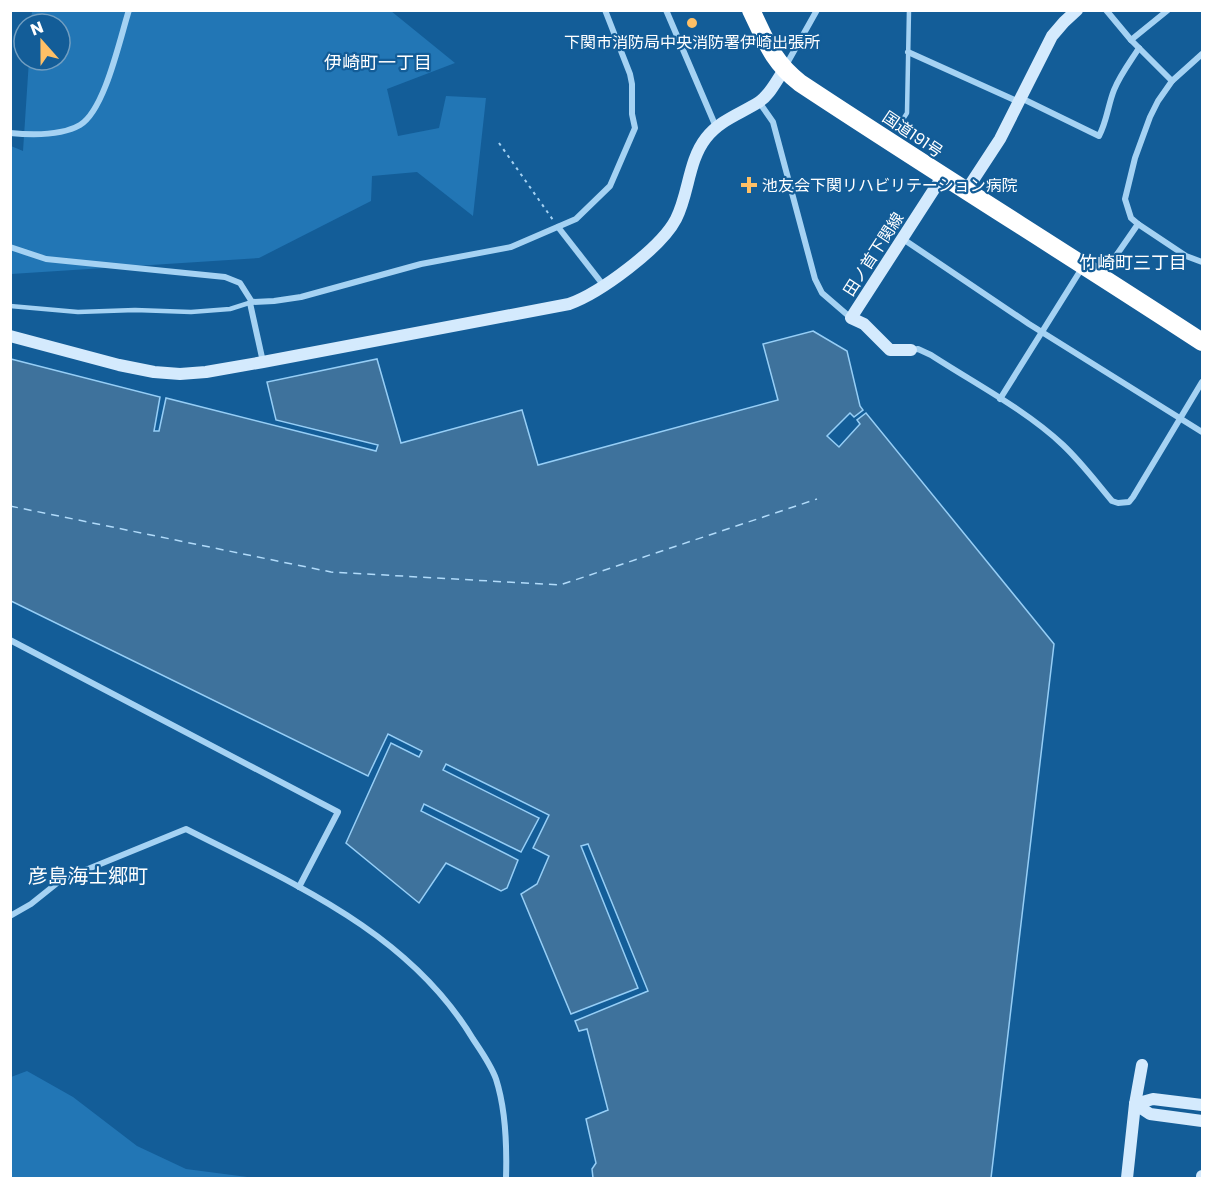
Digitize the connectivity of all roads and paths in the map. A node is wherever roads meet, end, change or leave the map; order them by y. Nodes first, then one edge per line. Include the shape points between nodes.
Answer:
1 (129, 10) edge
2 (605, 10) edge
3 (666, 10) edge
4 (751, 10) edge
5 (817, 10) edge
6 (909, 10) edge
7 (1077, 10) edge
8 (1106, 10) edge
9 (1168, 10) edge
10 (1131, 40) junction
11 (1139, 48) junction
12 (909, 52) junction
13 (1203, 54) edge
14 (784, 70) junction
15 (1172, 81) junction
16 (1020, 100) junction
17 (759, 102) junction
18 (716, 127) junction
19 (898, 127) dead end
20 (10, 133) edge
21 (499, 143) dead end
22 (942, 177) junction
23 (966, 191) junction
24 (1138, 224) junction
25 (558, 227) junction
26 (903, 239) junction
27 (10, 247) edge
28 (1203, 262) edge
29 (1084, 265) junction
30 (1102, 276) junction
31 (604, 286) junction
32 (251, 303) junction
33 (10, 306) edge
34 (850, 318) junction
35 (1041, 330) junction
36 (10, 336) edge
37 (1203, 342) edge
38 (911, 350) joint
39 (263, 362) junction
40 (1203, 382) edge
41 (1000, 399) junction
42 (1179, 418) junction
43 (1203, 432) edge
44 (10, 640) edge
45 (299, 887) junction
46 (10, 916) edge
47 (1142, 1065) dead end
48 (1135, 1104) junction
49 (1203, 1105) edge
50 (1203, 1121) edge
51 (506, 1179) edge
52 (1126, 1179) edge

1 - 20 street via 121,45 91,114 81,125 37,134
2 - 25 street via 630,74 635,128 604,193 576,219
3 - 18 street
4 - 14 highway, 国道191号
5 - 14 street
6 - 12 lane
7 - 16 street via 1052,36
8 - 10 street
9 - 10 street
10 - 11 street
11 - 15 street
11 - 16 street via 1113,91 1099,136
12 - 16 street
12 - 19 lane via 907,113
13 - 15 street
14 - 17 street
14 - 22 highway, 国道191号
15 - 24 street via 1150,117 1125,199 1131,218
16 - 23 street
17 - 18 street
17 - 34 street via 773,122 815,279 822,293
18 - 31 street via 700,146 676,219 660,239
21 - 25 path
22 - 23 highway, 国道191号
22 - 26 street, 田ノ首下関線
23 - 29 highway, 国道191号
24 - 28 street via 1186,256
24 - 30 street
25 - 31 street
25 - 32 street via 512,248 421,264 301,297
26 - 34 street, 田ノ首下関線
26 - 35 street
27 - 32 street via 46,260 225,277 240,283
29 - 30 highway, 国道191号
29 - 35 street
30 - 37 highway, 国道191号
31 - 39 street via 569,304
32 - 33 lane via 191,312 78,312
32 - 39 street
34 - 38 street via 864,324 890,350
35 - 41 street
35 - 42 street
36 - 39 street via 154,372 206,372
38 - 41 street via 931,355
40 - 42 street
41 - 42 street via 1062,444 1118,503 1129,502
42 - 43 street
44 - 45 street via 338,812
45 - 46 street via 186,829 61,880
45 - 51 street via 353,918 391,946 459,1015 495,1075 504,1127
47 - 48 street
48 - 49 street via 1153,1099
48 - 50 street via 1150,1114
48 - 52 street

